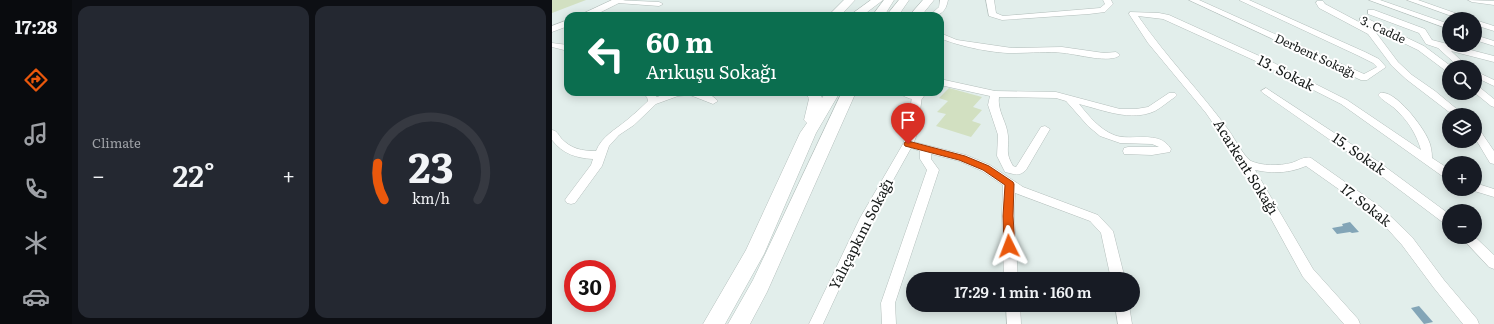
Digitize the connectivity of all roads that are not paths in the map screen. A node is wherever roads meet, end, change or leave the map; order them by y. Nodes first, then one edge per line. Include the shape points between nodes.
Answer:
1 (619, 0) edge
2 (851, 0) edge
3 (878, 0) edge
4 (889, 0) edge
5 (904, 0) edge
6 (908, 0) edge
7 (929, 0) edge
8 (944, 0) edge
9 (990, 0) edge
10 (1107, 0) edge
11 (1193, 0) edge
12 (1243, 0) edge
13 (1373, 0) edge
14 (1411, 0) edge
15 (1472, 0) edge
16 (1316, 1) edge
17 (1494, 3) edge
18 (659, 4) dead end
19 (594, 12) edge
20 (838, 12) edge
21 (844, 12) edge
22 (861, 12) edge
23 (881, 12) edge
24 (895, 12) edge
25 (902, 12) edge
26 (918, 12) edge
27 (922, 12) edge
28 (938, 12) edge
29 (1371, 12) dead end
30 (1447, 12) edge
31 (1133, 14) joint
32 (564, 24) edge
33 (1442, 25) edge
34 (1482, 25) edge
35 (552, 29) edge
36 (1494, 29) edge
37 (944, 37) edge
38 (1482, 40) edge
39 (1494, 44) edge
40 (1441, 46) junction
41 (1422, 48) junction
42 (1116, 54) dead end
43 (1494, 59) edge
44 (1456, 60) edge
45 (1442, 63) edge
46 (1482, 78) edge
47 (944, 83) edge
48 (1494, 84) edge
49 (1266, 91) dead end
50 (1482, 91) edge
51 (1482, 93) edge
52 (995, 94) junction
53 (1172, 95) dead end
54 (1383, 95) dead end
55 (651, 96) edge
56 (670, 96) edge
57 (704, 96) edge
58 (815, 96) edge
59 (842, 96) edge
60 (844, 96) edge
61 (914, 96) edge
62 (1494, 97) edge
63 (1070, 98) junction
64 (713, 101) dead end
65 (653, 102) junction
66 (1494, 104) edge
67 (1450, 108) edge
68 (1045, 129) dead end
69 (552, 132) edge
70 (808, 133) junction
71 (1482, 141) edge
72 (908, 144) junction
73 (926, 149) junction
74 (1128, 151) dead end
75 (599, 155) junction
76 (1427, 160) junction
77 (1494, 160) edge
78 (1246, 163) junction
79 (1442, 170) edge
80 (1010, 184) junction
81 (1482, 189) edge
82 (1494, 193) edge
83 (571, 200) dead end
84 (1442, 216) edge
85 (1474, 244) edge
86 (1494, 263) edge
87 (1011, 272) edge
88 (1116, 272) edge
89 (1013, 312) edge
90 (1123, 312) edge
91 (714, 324) edge
92 (740, 324) edge
93 (816, 324) edge
94 (889, 324) edge
95 (1014, 324) edge
96 (1125, 324) edge
97 (1353, 324) edge
98 (1472, 324) edge

1 - 18 street
1 - 19 main road
2 - 20 highway
2 - 21 highway
3 - 22 highway
4 - 23 highway
5 - 24 highway
6 - 25 highway
7 - 26 highway
7 - 27 highway
8 - 28 street via 943,8
9 - 10 street via 992,14 1002,18 1102,10 1109,4
11 - 12 street, Derbent Sokağı via 1364,78 1382,67 1362,54
13 - 33 street
14 - 30 street
15 - 17 street
16 - 41 street, 3. Cadde
16 - 67 street via 1371,32 1399,68
29 - 40 street via 1422,31 1429,42
31 - 76 street, 13. Sokak via 1159,14 1263,61 1344,102
31 - 78 street, Acarkent Sokağı via 1151,42 1210,110
32 - 35 main road
34 - 36 street
37 - 42 street via 955,42 1012,51 1062,50 1104,56
38 - 39 street
40 - 41 street
40 - 43 street
40 - 44 street
41 - 45 street, 3. Cadde
46 - 48 street
47 - 52 street
49 - 84 street, 15. Sokak via 1376,166
50 - 62 street
51 - 66 street
52 - 63 street via 1056,95
52 - 68 street via 993,105 1003,135 1002,156 1009,169 1018,171 1022,167
53 - 63 street via 1151,109 1136,112 1120,112
54 - 76 street via 1396,103 1411,120 1424,142 1428,152
55 - 65 street
56 - 65 street
57 - 64 street
58 - 70 highway
59 - 70 highway
60 - 92 highway via 760,286
61 - 72 street, Yalıçapkını Sokağı via 912,134
63 - 74 street via 1090,124 1104,135 1120,140 1158,142 1164,145 1166,150
65 - 75 street via 630,124 615,133
69 - 75 street via 560,144 572,153
70 - 91 highway via 754,254
71 - 77 street
72 - 73 street
72 - 93 street, Yalıçapkını Sokağı via 866,218
73 - 80 street via 962,158 986,168
73 - 94 street via 925,159 933,170 888,303
75 - 83 street via 596,166
76 - 79 street, 13. Sokak
78 - 97 street, Acarkent Sokağı via 1308,273
78 - 98 street, 17. Sokak via 1259,168 1278,169 1295,167 1307,161 1378,211 1407,241
80 - 87 street via 1008,216
80 - 88 street via 1018,190 1094,218 1107,231
81 - 82 street
85 - 86 street
89 - 95 street
90 - 96 street

